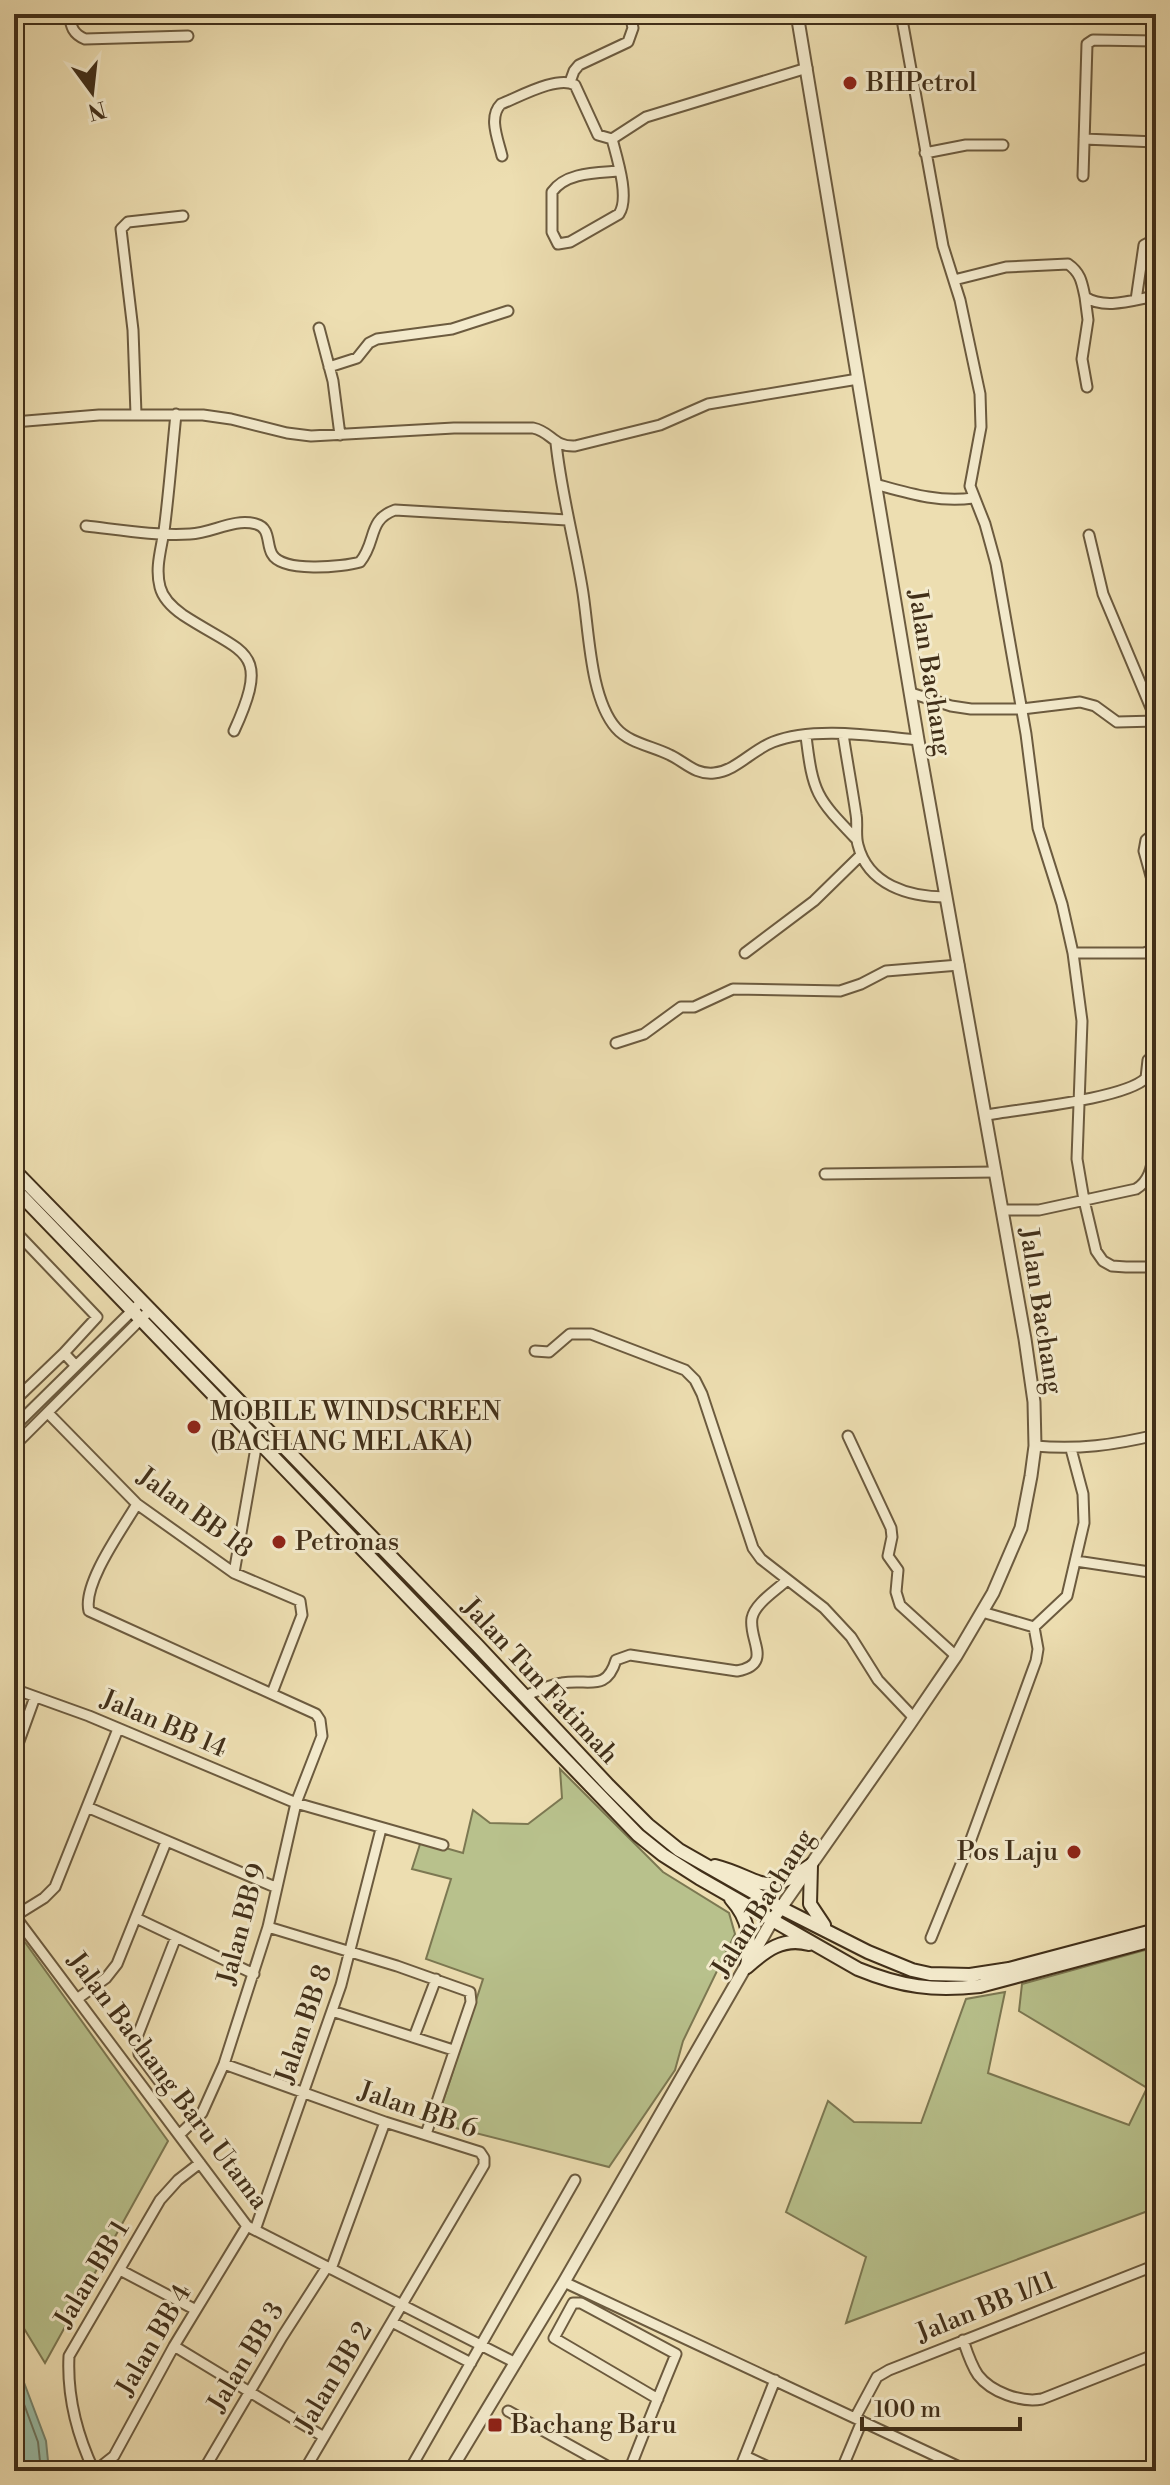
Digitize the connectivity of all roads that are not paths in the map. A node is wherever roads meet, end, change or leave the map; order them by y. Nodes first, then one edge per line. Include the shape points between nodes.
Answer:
1 (69, 14) edge
2 (630, 14) edge
3 (797, 14) edge
4 (901, 14) edge
5 (188, 36) dead end
6 (1156, 41) edge
7 (807, 68) junction
8 (570, 82) junction
9 (612, 139) junction
10 (1084, 139) junction
11 (1156, 142) edge
12 (1003, 145) dead end
13 (925, 153) junction
14 (502, 156) dead end
15 (619, 171) junction
16 (1083, 176) dead end
17 (183, 216) dead end
18 (1156, 239) edge
19 (954, 280) junction
20 (1156, 296) edge
21 (1085, 297) junction
22 (1136, 300) junction
23 (508, 311) dead end
24 (319, 328) dead end
25 (329, 367) junction
26 (858, 379) junction
27 (1087, 387) dead end
28 (136, 414) junction
29 (176, 414) junction
30 (14, 422) edge
31 (340, 435) junction
32 (556, 443) junction
33 (875, 484) junction
34 (973, 498) junction
35 (567, 520) junction
36 (86, 526) dead end
37 (164, 535) junction
38 (1089, 535) dead end
39 (911, 693) junction
40 (1022, 709) junction
41 (1156, 721) edge
42 (234, 731) dead end
43 (843, 734) junction
44 (806, 736) junction
45 (918, 740) junction
46 (1156, 832) edge
47 (857, 840) junction
48 (861, 855) junction
49 (1156, 894) edge
50 (946, 897) junction
51 (1156, 949) edge
52 (745, 953) dead end
53 (1073, 953) junction
54 (959, 965) junction
55 (616, 1043) dead end
56 (1148, 1060) dead end
57 (1081, 1099) junction
58 (987, 1115) junction
59 (1156, 1144) edge
60 (14, 1170) edge
61 (996, 1172) junction
62 (825, 1174) dead end
63 (14, 1188) edge
64 (1084, 1200) junction
65 (1002, 1210) junction
66 (14, 1230) edge
67 (1156, 1267) edge
68 (142, 1309) junction
69 (535, 1351) dead end
70 (64, 1353) junction
71 (76, 1366) junction
72 (14, 1401) edge
73 (48, 1413) junction
74 (14, 1427) edge
75 (1156, 1435) edge
76 (848, 1436) dead end
77 (257, 1442) junction
78 (14, 1446) edge
79 (1035, 1446) junction
80 (1071, 1449) junction
81 (137, 1504) junction
82 (1076, 1561) junction
83 (234, 1573) junction
84 (1156, 1573) edge
85 (787, 1580) junction
86 (982, 1612) junction
87 (1034, 1627) junction
88 (956, 1656) junction
89 (14, 1689) edge
90 (272, 1693) junction
91 (525, 1696) junction
92 (35, 1697) junction
93 (914, 1718) junction
94 (118, 1729) junction
95 (14, 1755) edge
96 (296, 1803) junction
97 (87, 1807) junction
98 (381, 1829) junction
99 (166, 1842) junction
100 (443, 1845) dead end
101 (696, 1861) junction
102 (811, 1865) junction
103 (275, 1887) junction
104 (718, 1890) junction
105 (777, 1914) junction
106 (14, 1916) edge
107 (136, 1918) junction
108 (268, 1927) junction
109 (1156, 1930) edge
110 (837, 1935) junction
111 (176, 1937) junction
112 (931, 1938) dead end
113 (1156, 1939) edge
114 (351, 1953) junction
115 (834, 1956) junction
116 (747, 1967) junction
117 (254, 1974) junction
118 (436, 1979) junction
119 (77, 1999) junction
120 (332, 2011) junction
121 (414, 2037) junction
122 (453, 2050) junction
123 (224, 2064) junction
124 (159, 2081) dead end
125 (304, 2094) junction
126 (385, 2122) junction
127 (426, 2134) junction
128 (179, 2135) junction
129 (200, 2163) junction
130 (575, 2180) dead end
131 (251, 2228) junction
132 (1156, 2265) edge
133 (329, 2268) junction
134 (120, 2270) junction
135 (564, 2282) junction
136 (402, 2305) junction
137 (196, 2310) junction
138 (392, 2322) junction
139 (963, 2340) junction
140 (174, 2346) junction
141 (482, 2346) junction
142 (1156, 2354) edge
143 (471, 2363) junction
144 (516, 2363) junction
145 (775, 2380) junction
146 (249, 2392) junction
147 (658, 2399) junction
148 (508, 2411) dead end
149 (858, 2419) junction
150 (324, 2437) junction
151 (745, 2456) junction
152 (94, 2471) edge
153 (203, 2471) edge
154 (304, 2471) edge
155 (409, 2471) edge
156 (450, 2471) edge
157 (616, 2471) edge
158 (629, 2471) edge
159 (739, 2471) edge
160 (777, 2471) edge
161 (841, 2471) edge
162 (968, 2471) edge

1 - 5 street via 76,36 85,39
2 - 8 street via 628,42 579,65
3 - 7 street, Jalan Bachang
4 - 13 street
6 - 10 street via 1087,44
7 - 9 street via 646,117
7 - 26 street, Jalan Bachang
8 - 9 street via 598,135
8 - 14 street via 554,83 496,109
9 - 15 street
10 - 11 street
10 - 16 street
12 - 13 street
13 - 19 street
15 - 15 street via 625,201 619,214 558,244 552,232 556,186 584,175
17 - 28 street via 128,222 121,229
18 - 22 street via 1144,245
19 - 21 street via 1006,267 1068,264 1077,270
19 - 34 street via 980,394
20 - 22 street
21 - 22 street via 1094,303
21 - 27 street via 1088,320 1082,352
23 - 25 street via 452,329 377,339 357,358
24 - 25 street
25 - 31 street
26 - 32 street via 708,404 660,425 575,446
26 - 33 street, Jalan Bachang
28 - 29 street
28 - 30 street
29 - 31 street via 231,419 292,434
29 - 37 street
31 - 32 street via 533,428
32 - 35 street
33 - 34 street via 921,497
33 - 39 street, Jalan Bachang
34 - 40 street via 996,564
35 - 37 street via 395,510 376,521 360,562 314,568 276,559 260,525 237,523
35 - 44 street via 595,678 607,712 626,737 712,774 775,741
36 - 37 street
37 - 42 street via 158,573 166,601 238,646 248,658 250,688
38 - 41 street via 1103,594
39 - 40 street via 961,707
39 - 45 street, Jalan Bachang
40 - 41 street via 1080,702 1117,722
40 - 53 street via 1038,828
43 - 44 street
43 - 45 street
43 - 47 street
44 - 47 street via 816,793
45 - 50 street, Jalan Bachang
46 - 49 street via 1146,840 1144,851
47 - 48 street
48 - 50 street via 900,892
48 - 52 street via 814,901
50 - 54 street, Jalan Bachang
51 - 53 street
53 - 57 street via 1082,1021
54 - 55 street via 886,971 840,991 733,989 694,1007 681,1007 644,1034
54 - 58 street, Jalan Bachang
56 - 57 street via 1142,1082
57 - 58 street
57 - 64 street via 1077,1159
58 - 61 street, Jalan Bachang
59 - 64 street via 1145,1184
60 - 68 main road, Jalan Tun Fatimah
61 - 62 street
61 - 65 street, Jalan Bachang
63 - 68 main road, Jalan Tun Fatimah
64 - 65 street via 1039,1210
64 - 67 street via 1103,1261
65 - 79 street, Jalan Bachang via 1034,1402
66 - 70 street via 97,1317
68 - 71 street
68 - 73 street
68 - 77 main road, Jalan Tun Fatimah
68 - 91 main road, Jalan Tun Fatimah
69 - 85 street via 555,1349 570,1334 591,1334 685,1370 702,1394 753,1548
70 - 71 street
70 - 72 street
71 - 74 street
73 - 78 street
73 - 81 street, Jalan BB 18
75 - 80 street
76 - 88 street via 891,1528 888,1556 898,1570 900,1605
77 - 83 street
77 - 104 main road, Jalan Tun Fatimah via 638,1835
79 - 80 street
79 - 86 street, Jalan Bachang via 1021,1528
80 - 82 street via 1085,1510
81 - 83 street, Jalan BB 18
81 - 90 street via 102,1563 89,1611
82 - 84 street
82 - 87 street via 1067,1596
83 - 90 street, Jalan BB 18 via 300,1601 302,1615
85 - 91 street via 753,1616 757,1657 746,1669 630,1655 616,1660 603,1681 558,1684
85 - 93 street via 851,1637 878,1680
86 - 87 street
86 - 88 street, Jalan Bachang
87 - 112 street via 1036,1661
88 - 93 street, Jalan Bachang
89 - 92 street, Jalan BB 14
90 - 96 street, Jalan BB 9 via 316,1714 322,1728
91 - 101 main road, Jalan Tun Fatimah via 648,1825
92 - 94 street, Jalan BB 14
92 - 95 street
93 - 102 street, Jalan Bachang
94 - 96 street, Jalan BB 14
94 - 97 street
96 - 98 street, Jalan BB 14
96 - 103 street, Jalan BB 9
97 - 99 street
97 - 106 street via 55,1887
98 - 100 street, Jalan BB 14
98 - 114 street, Jalan BB 8
99 - 103 street
99 - 107 street
101 - 102 main road via 770,1884
101 - 105 main road, Jalan Tun Fatimah
102 - 105 street, Jalan Bachang
102 - 110 main road via 810,1904 821,1923
103 - 108 street, Jalan BB 9
104 - 105 main road, Jalan Tun Fatimah
104 - 116 main road via 746,1921
105 - 110 main road, Jalan Tun Fatimah
105 - 115 main road, Jalan Tun Fatimah
105 - 116 street, Jalan Bachang
106 - 119 street, Jalan Bachang Baru Utama
107 - 111 street
107 - 119 street via 112,1971
108 - 114 street
108 - 117 street, Jalan BB 9
109 - 110 main road, Jalan Tun Fatimah via 1009,1969 957,1976 912,1970
111 - 117 street
111 - 124 street via 137,2037 139,2054
113 - 115 main road, Jalan Tun Fatimah via 992,1983 950,1989 882,1979
114 - 118 street
114 - 120 street, Jalan BB 8
115 - 116 main road via 809,1944 787,1942 765,1951
116 - 135 street, Jalan Bachang
117 - 123 street, Jalan BB 9
118 - 121 street
118 - 122 street via 467,1989 471,1997
119 - 128 street, Jalan Bachang Baru Utama
120 - 121 street
120 - 125 street, Jalan BB 8
121 - 122 street
122 - 127 street
123 - 125 street, Jalan BB 6
123 - 128 street, Jalan BB 9 via 202,2113
125 - 126 street, Jalan BB 6
125 - 131 street, Jalan BB 8
126 - 127 street, Jalan BB 6
126 - 133 street, Jalan BB 3
127 - 136 street, Jalan BB 6 via 480,2152 484,2165
128 - 129 street, Jalan Bachang Baru Utama
129 - 131 street, Jalan Bachang Baru Utama
129 - 134 street, Jalan BB 1 via 160,2200
130 - 141 street
131 - 133 street, Jalan Bachang Baru Utama
131 - 137 street, Jalan BB 4
132 - 139 street, Jalan BB 1/11
133 - 136 street, Jalan Bachang Baru Utama
133 - 146 street, Jalan BB 3
134 - 137 street
134 - 152 street, Jalan BB 1 via 69,2356 80,2441
135 - 144 street, Jalan Bachang
135 - 145 street
136 - 138 street, Jalan BB 2
136 - 141 street, Jalan Bachang Baru Utama
137 - 140 street, Jalan BB 4
138 - 143 street
138 - 150 street, Jalan BB 2
139 - 142 street via 988,2385 1025,2400 1042,2399
139 - 149 street, Jalan BB 1/11 via 877,2377
140 - 146 street
140 - 152 street, Jalan BB 4 via 114,2456
141 - 143 street
141 - 144 street, Jalan Bachang Baru Utama
143 - 155 street
144 - 156 street, Jalan Bachang
145 - 149 street
145 - 151 street
146 - 150 street
146 - 153 street, Jalan BB 3
147 - 147 street via 554,2338 570,2307 578,2301 676,2354
147 - 158 street
148 - 157 street
149 - 161 street, Jalan BB 1/11
149 - 162 street
150 - 154 street, Jalan BB 2
151 - 159 street
151 - 160 street

